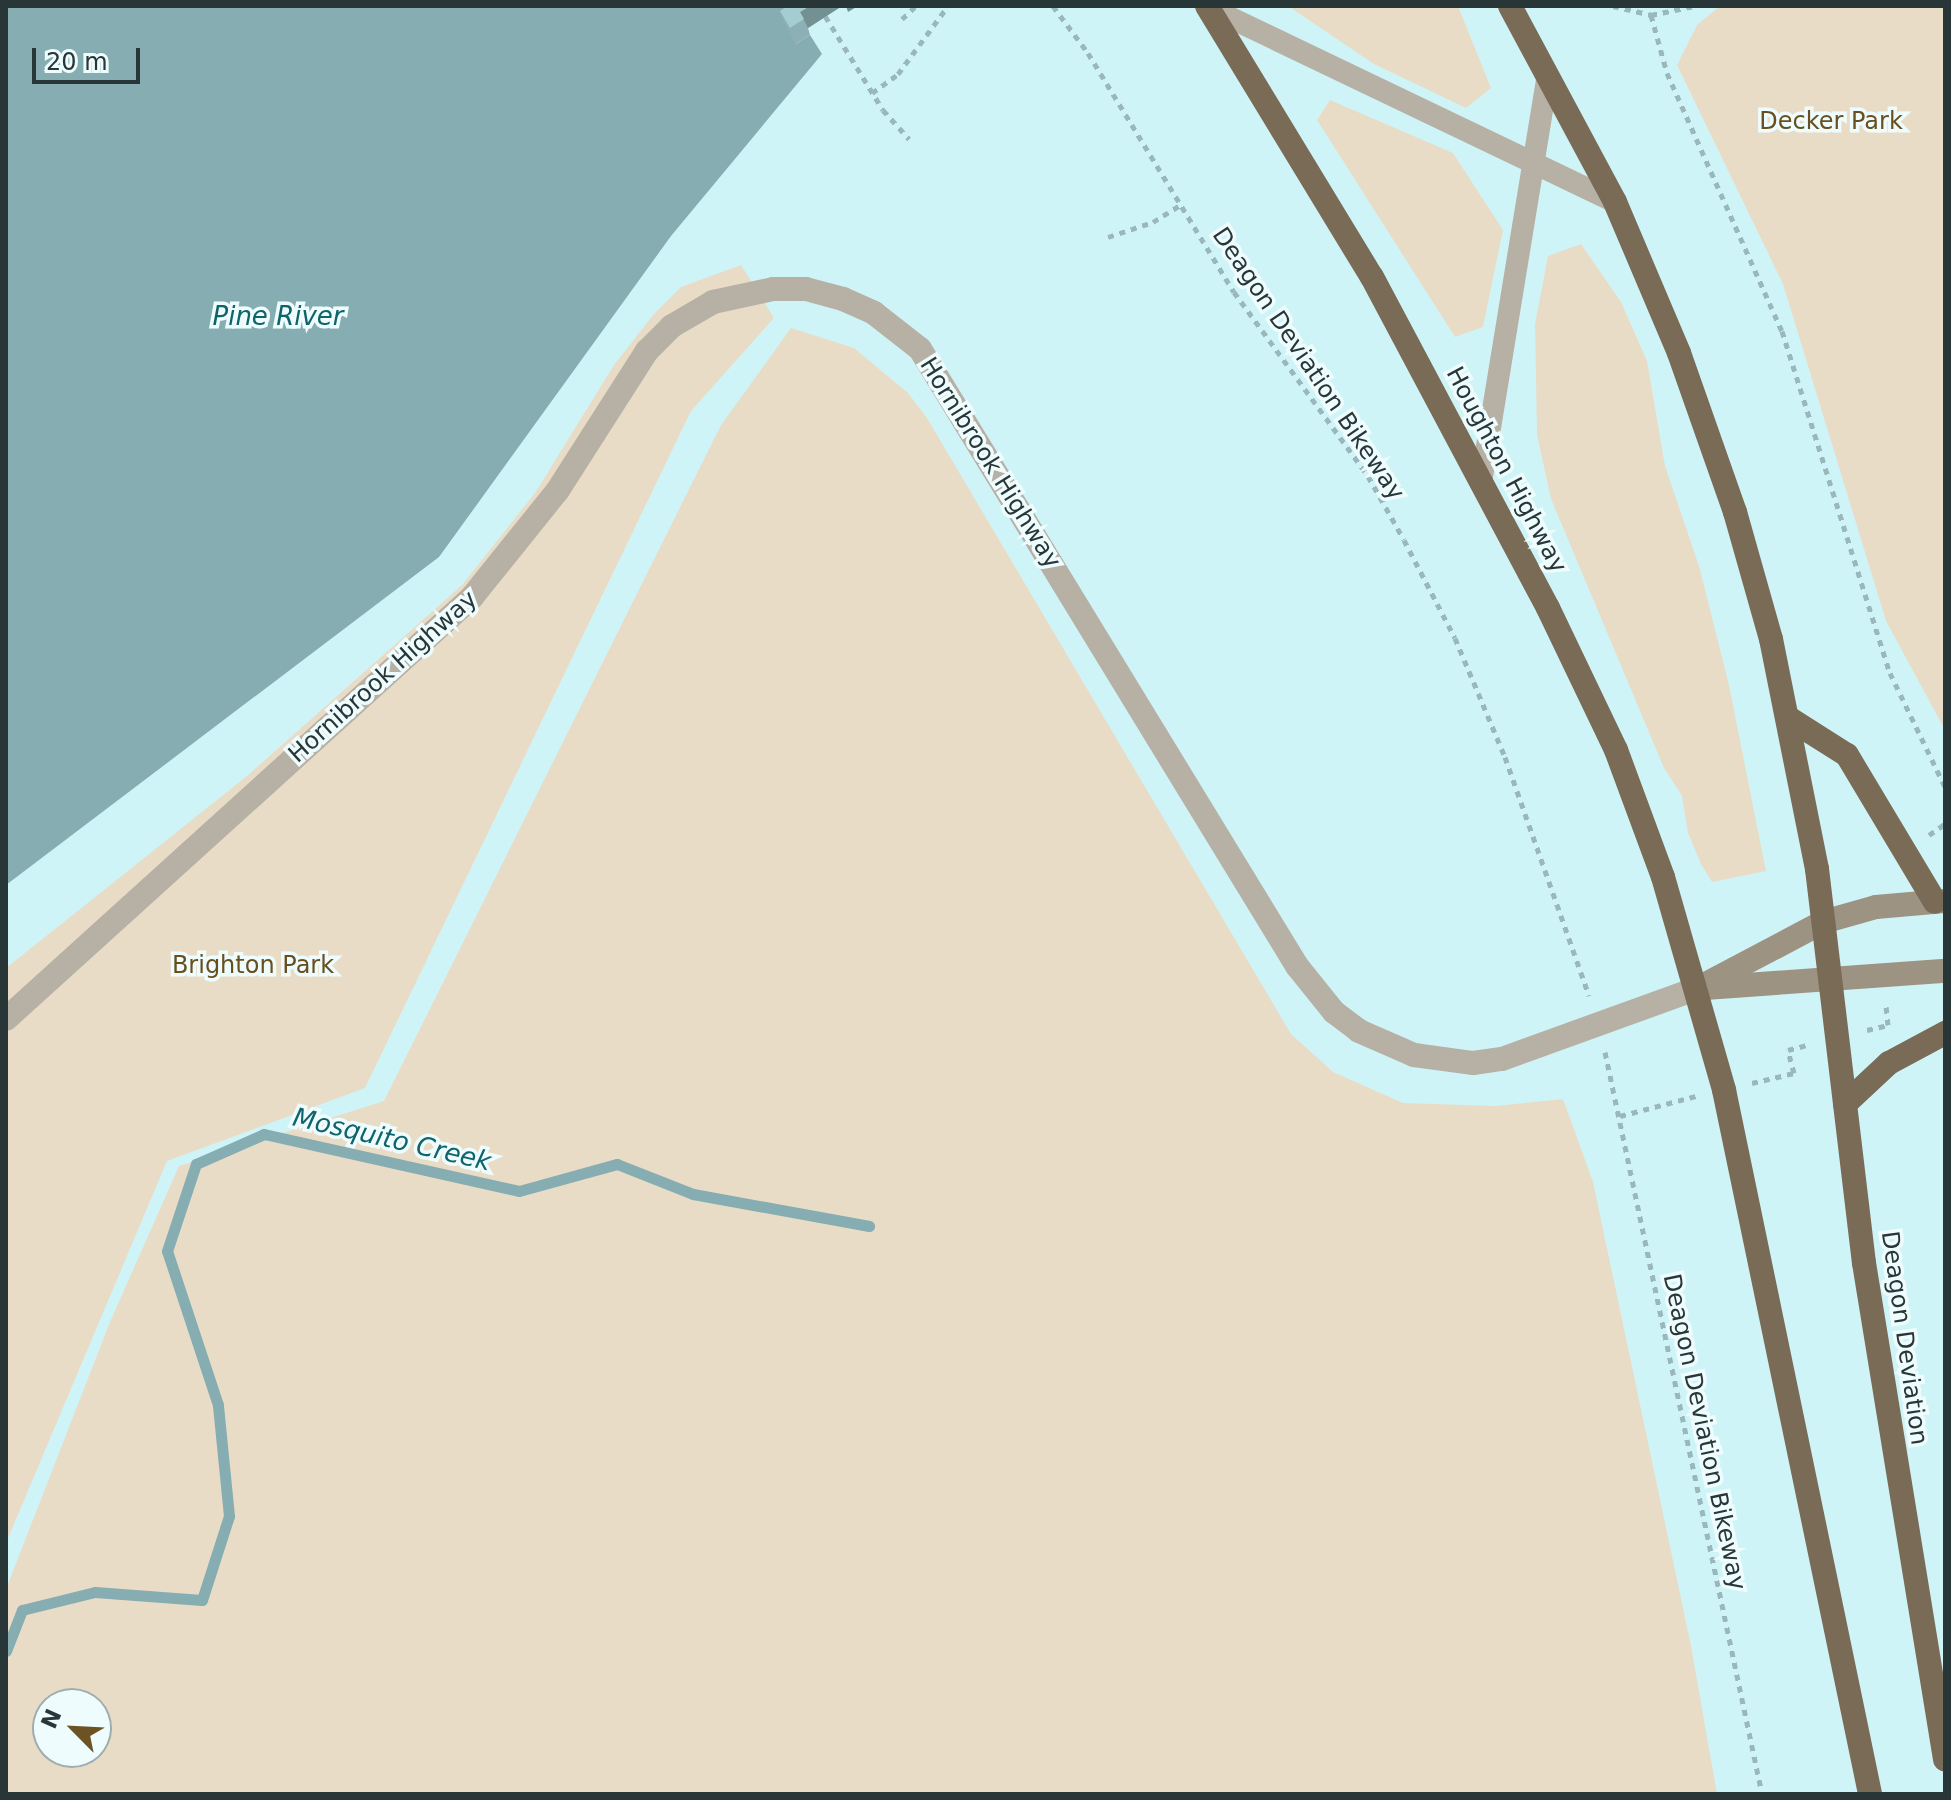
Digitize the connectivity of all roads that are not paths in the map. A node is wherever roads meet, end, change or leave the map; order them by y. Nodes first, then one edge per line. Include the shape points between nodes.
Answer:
1 (1208, 6) edge
2 (1510, 6) edge
3 (1548, 76) junction
4 (1532, 163) junction
5 (1615, 202) junction
6 (1481, 483) junction
7 (1790, 719) junction
8 (1940, 902) edge
9 (1823, 922) junction
10 (1945, 971) edge
11 (1831, 983) junction
12 (1698, 988) junction
13 (6, 1019) edge
14 (1945, 1033) edge
15 (1845, 1104) junction
16 (1945, 1759) edge
17 (1870, 1794) edge

1 - 4 lane
1 - 6 highway, Houghton Highway via 1372,277
2 - 3 highway
3 - 4 lane
3 - 5 highway
4 - 5 lane
4 - 6 lane
5 - 7 highway via 1706,424
6 - 12 highway, Houghton Highway via 1616,750
7 - 8 highway via 1847,755
7 - 9 highway
8 - 9 main road, Hornibrook Highway via 1876,907
9 - 11 highway, Deagon Deviation
9 - 12 main road, Hornibrook Highway
10 - 11 main road, Hornibrook Highway
11 - 12 main road, Hornibrook Highway
11 - 15 highway, Deagon Deviation
12 - 13 street, Hornibrook Highway via 1502,1059 1473,1063 1414,1055 1359,1031 1334,1012 1297,966 920,349 874,313 843,299 806,289 773,289 713,302 672,326 647,351 558,490 472,597
12 - 17 highway via 1762,1266
14 - 15 highway via 1889,1063
15 - 16 highway, Deagon Deviation via 1894,1467

